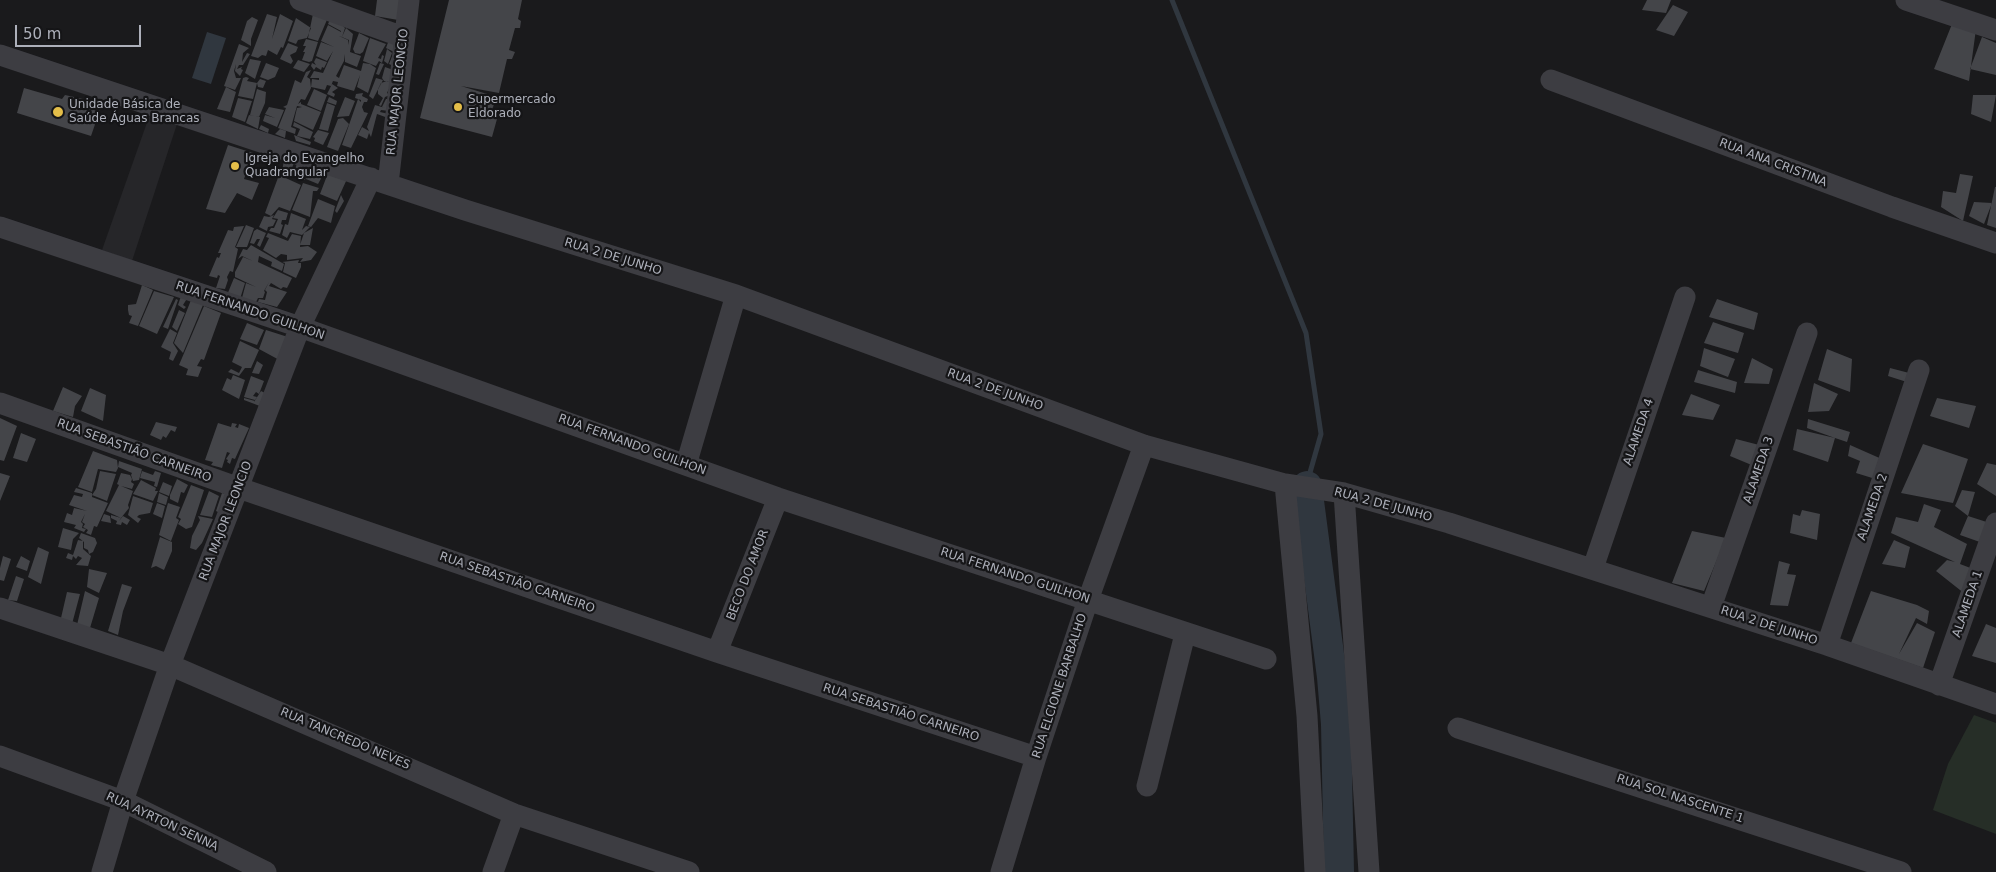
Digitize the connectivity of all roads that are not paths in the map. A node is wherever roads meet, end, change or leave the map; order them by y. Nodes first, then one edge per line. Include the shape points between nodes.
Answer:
1 (300, 0) edge
2 (409, 0) edge
3 (1906, 0) edge
4 (1946, 6) edge
5 (1996, 30) edge
6 (404, 37) junction
7 (0, 55) edge
8 (1551, 80) dead end
9 (380, 181) junction
10 (0, 227) edge
11 (1996, 243) edge
12 (736, 295) junction
13 (1685, 296) dead end
14 (300, 327) junction
15 (1808, 333) dead end
16 (1919, 370) dead end
17 (0, 403) edge
18 (1144, 445) junction
19 (686, 465) junction
20 (1285, 484) junction
21 (239, 488) junction
22 (1344, 493) junction
23 (778, 498) junction
24 (1996, 523) edge
25 (1593, 568) junction
26 (1088, 600) junction
27 (1711, 607) junction
28 (0, 608) edge
29 (1185, 634) junction
30 (1826, 645) junction
31 (718, 652) junction
32 (1266, 659) dead end
33 (170, 666) junction
34 (1939, 685) junction
35 (1996, 704) edge
36 (1458, 728) dead end
37 (0, 756) edge
38 (1036, 757) junction
39 (1147, 786) dead end
40 (123, 801) junction
41 (514, 814) junction
42 (102, 872) edge
43 (266, 872) edge
44 (493, 872) edge
45 (689, 872) edge
46 (1001, 872) edge
47 (1315, 872) edge
48 (1369, 872) edge
49 (1901, 872) edge

1 - 6 street
2 - 6 street, RUA MAJOR LEONCIO
3 - 4 street
4 - 5 street
6 - 9 street, RUA MAJOR LEONCIO
7 - 9 street, RUA 2 DE JUNHO
8 - 11 street, RUA ANA CRISTINA
9 - 12 street, RUA 2 DE JUNHO
9 - 14 street, RUA MAJOR LEONCIO
10 - 14 street, RUA FERNANDO GUILHON
12 - 18 street, RUA 2 DE JUNHO
12 - 19 street
13 - 25 street, ALAMEDA 4
14 - 19 street, RUA FERNANDO GUILHON
14 - 21 street, RUA MAJOR LEONCIO
15 - 27 street, ALAMEDA 3
16 - 30 street, ALAMEDA 2
17 - 21 street, RUA SEBASTIÃO CARNEIRO
18 - 20 street, RUA 2 DE JUNHO
18 - 26 street, RUA ELCIONE BARBALHO
19 - 23 street, RUA FERNANDO GUILHON
20 - 22 street, RUA 2 DE JUNHO
20 - 47 street via 1307,716
21 - 31 street, RUA SEBASTIÃO CARNEIRO
21 - 33 street, RUA MAJOR LEONCIO
22 - 25 street, RUA 2 DE JUNHO
22 - 48 street
23 - 26 street, RUA FERNANDO GUILHON
23 - 31 street, BECO DO AMOR
24 - 34 street, ALAMEDA 1
25 - 27 street, RUA 2 DE JUNHO
26 - 29 street, RUA FERNANDO GUILHON
26 - 38 street, RUA ELCIONE BARBALHO
27 - 30 street, RUA 2 DE JUNHO
28 - 33 street, RUA TANCREDO NEVES
29 - 32 street, RUA FERNANDO GUILHON
29 - 39 street
30 - 34 street, RUA 2 DE JUNHO
31 - 38 street, RUA SEBASTIÃO CARNEIRO
33 - 40 street, RUA MAJOR LEONCIO
33 - 41 street, RUA TANCREDO NEVES
34 - 35 street, RUA 2 DE JUNHO
36 - 49 street, RUA SOL NASCENTE 1
37 - 40 street, RUA AYRTON SENNA
38 - 46 street, RUA ELCIONE BARBALHO
40 - 42 street, RUA MAJOR LEONCIO
40 - 43 street, RUA AYRTON SENNA
41 - 44 street
41 - 45 street, RUA TANCREDO NEVES

